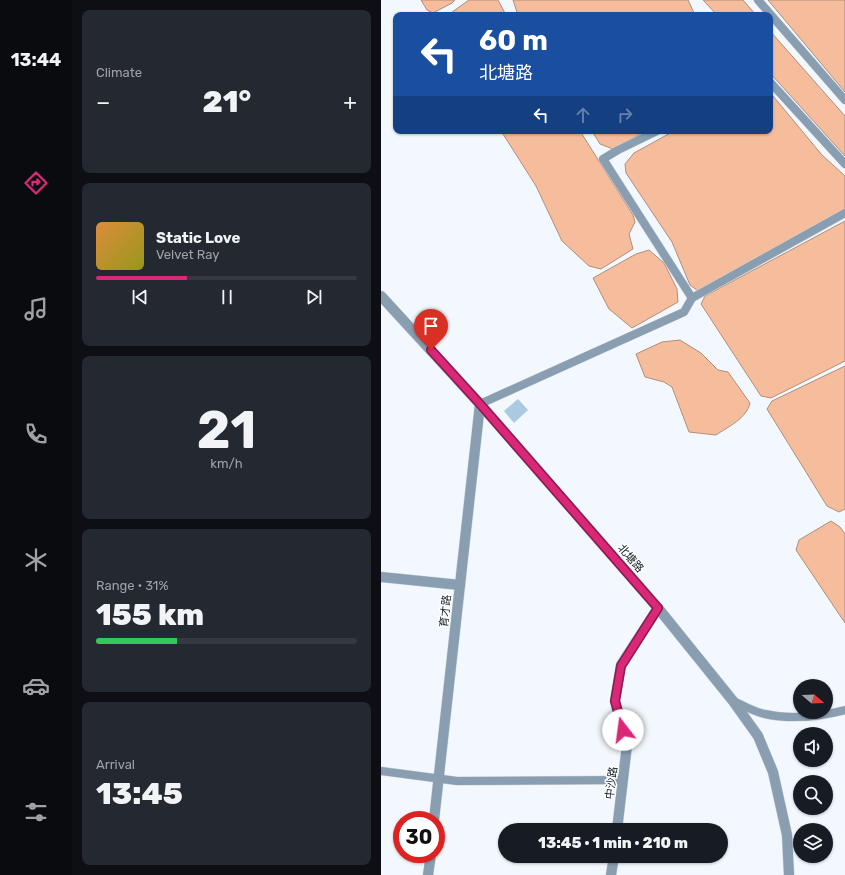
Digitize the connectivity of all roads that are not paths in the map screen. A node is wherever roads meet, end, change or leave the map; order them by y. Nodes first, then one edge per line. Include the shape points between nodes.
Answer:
1 (758, 0) edge
2 (768, 12) edge
3 (773, 17) edge
4 (773, 85) edge
5 (845, 100) edge
6 (651, 134) edge
7 (845, 164) edge
8 (845, 213) edge
9 (381, 296) edge
10 (691, 298) junction
11 (480, 404) junction
12 (381, 577) edge
13 (460, 585) junction
14 (658, 608) junction
15 (733, 701) junction
16 (845, 710) edge
17 (381, 771) edge
18 (439, 778) junction
19 (623, 780) junction
20 (435, 811) edge
21 (618, 823) edge
22 (430, 863) edge
23 (613, 863) edge
24 (428, 875) edge
25 (611, 875) edge
26 (789, 875) edge

1 - 2 lane
3 - 5 lane
4 - 7 lane
6 - 10 lane via 603,160
8 - 10 lane
9 - 11 street, 北塘路
10 - 11 lane via 684,312
11 - 13 street, 育才路
11 - 14 street, 北塘路
12 - 13 street
13 - 18 street, 育才路
14 - 15 street, 北塘路
14 - 19 street, 中沙路 via 621,666 615,701 627,745
15 - 16 lane via 764,714 796,718 821,716
15 - 26 street, 北塘路 via 758,736 773,772 787,835
17 - 18 lane
18 - 19 lane via 457,781
18 - 20 street, 育才路
19 - 21 street, 中沙路
22 - 24 street
23 - 25 street

